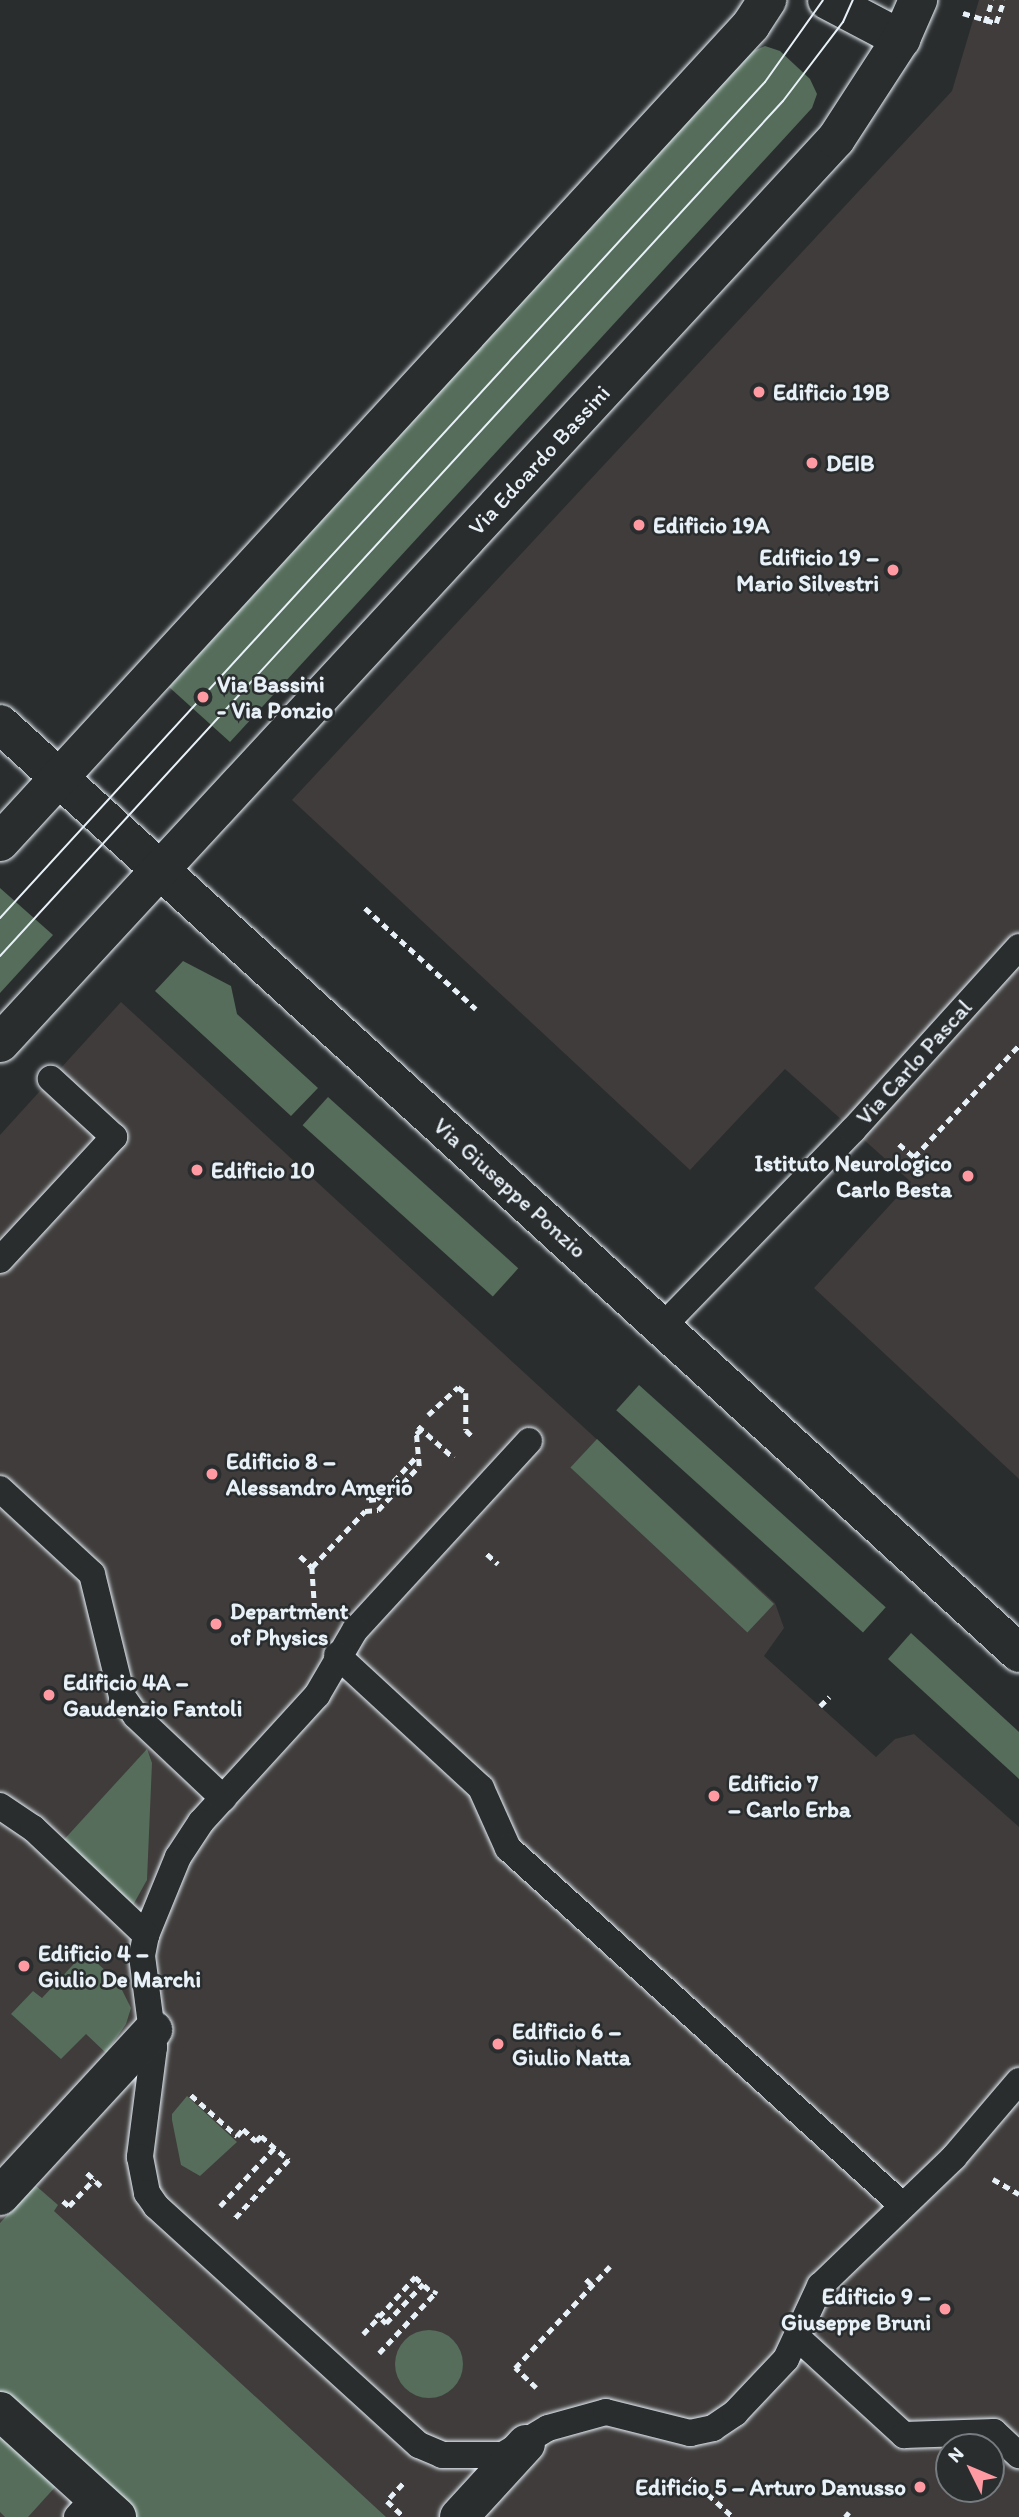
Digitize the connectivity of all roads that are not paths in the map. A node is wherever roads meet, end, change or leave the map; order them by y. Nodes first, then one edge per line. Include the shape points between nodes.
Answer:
1 (767, 0) edge
2 (827, 0) edge
3 (918, 0) edge
4 (901, 39) junction
5 (0, 724) edge
6 (58, 778) junction
7 (0, 842) edge
8 (160, 868) junction
9 (1019, 947) edge
10 (0, 1043) edge
11 (51, 1079) dead end
12 (0, 1260) edge
13 (662, 1327) junction
14 (529, 1441) dead end
15 (0, 1489) edge
16 (1019, 1653) edge
17 (337, 1655) junction
18 (223, 1798) junction
19 (0, 1806) edge
20 (146, 1935) junction
21 (153, 2030) junction
22 (1019, 2081) edge
23 (0, 2196) edge
24 (901, 2204) junction
25 (798, 2338) junction
26 (0, 2411) edge
27 (526, 2444) junction
28 (1019, 2455) edge
29 (96, 2510) edge
30 (459, 2517) edge

1 - 6 street via 751,25
2 - 4 street
3 - 4 street, Via Edoardo Bassini
4 - 8 street, Via Edoardo Bassini via 835,139
5 - 6 street, Via Giuseppe Ponzio
6 - 7 street
6 - 8 street, Via Giuseppe Ponzio
8 - 10 street, Via Edoardo Bassini
8 - 13 street, Via Giuseppe Ponzio
9 - 13 lane, Via Carlo Pascal via 866,1115
11 - 12 lane via 114,1137
13 - 16 street, Via Giuseppe Ponzio
14 - 17 lane
15 - 18 lane via 92,1574 122,1696 136,1716
17 - 18 lane via 317,1695
17 - 24 lane via 481,1788 508,1848
18 - 20 lane via 178,1857
19 - 20 lane via 33,1828
20 - 21 lane via 143,1976
21 - 23 street
21 - 27 lane via 140,2157 147,2193 156,2206 419,2445 442,2455 479,2458
22 - 24 lane via 954,2157
24 - 25 lane via 820,2286
25 - 27 lane via 786,2359 736,2413 713,2428 690,2433 669,2430 607,2412 570,2420
25 - 28 lane via 904,2435 994,2432
26 - 29 street
27 - 30 street

